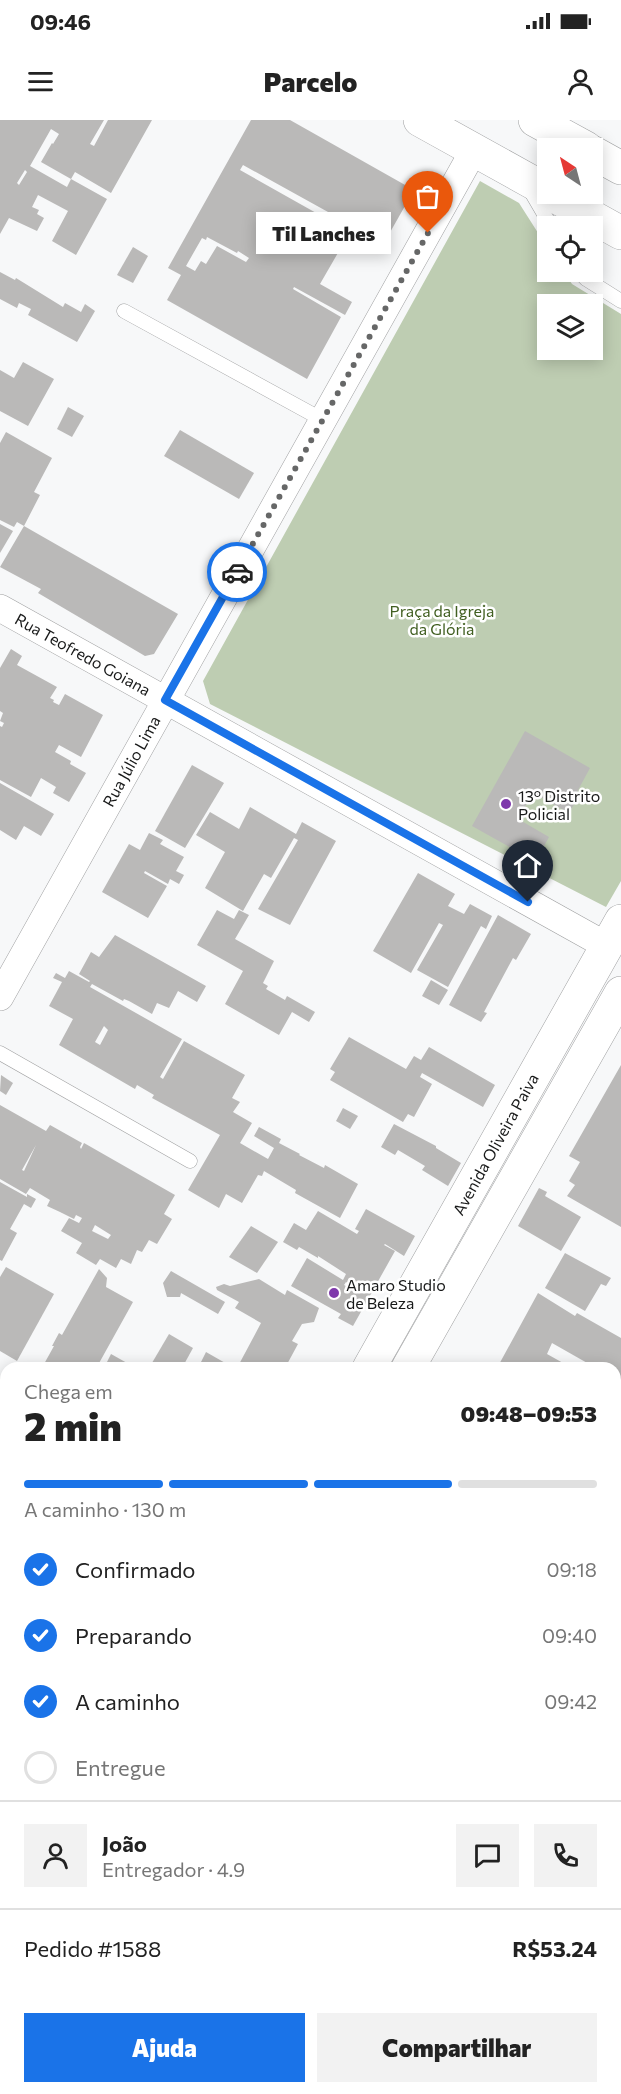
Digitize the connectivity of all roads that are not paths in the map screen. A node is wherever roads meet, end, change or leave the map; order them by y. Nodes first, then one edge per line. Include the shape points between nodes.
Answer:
1 (420, 120) edge
2 (535, 120) edge
3 (568, 138) edge
4 (474, 150) junction
5 (603, 158) edge
6 (621, 168) edge
7 (537, 185) edge
8 (570, 204) edge
9 (621, 233) edge
10 (591, 282) edge
11 (621, 301) edge
12 (124, 311) dead end
13 (323, 420) junction
14 (0, 608) edge
15 (165, 700) junction
16 (614, 933) edge
17 (621, 993) edge
18 (0, 997) edge
19 (0, 1053) edge
20 (190, 1161) dead end
21 (372, 1362) edge
22 (411, 1362) edge

1 - 4 main road
2 - 3 main road
4 - 7 main road
4 - 13 street, Rua Júlio Lima
5 - 6 main road
8 - 9 main road
10 - 11 lane
12 - 13 lane
13 - 15 street, Rua Júlio Lima
14 - 15 street, Rua Teofredo Goiana
15 - 16 street, Rua Teofredo Goiana
15 - 18 street, Rua Júlio Lima
16 - 21 main road, Avenida Oliveira Paiva
17 - 22 main road, Avenida Oliveira Paiva
19 - 20 lane

